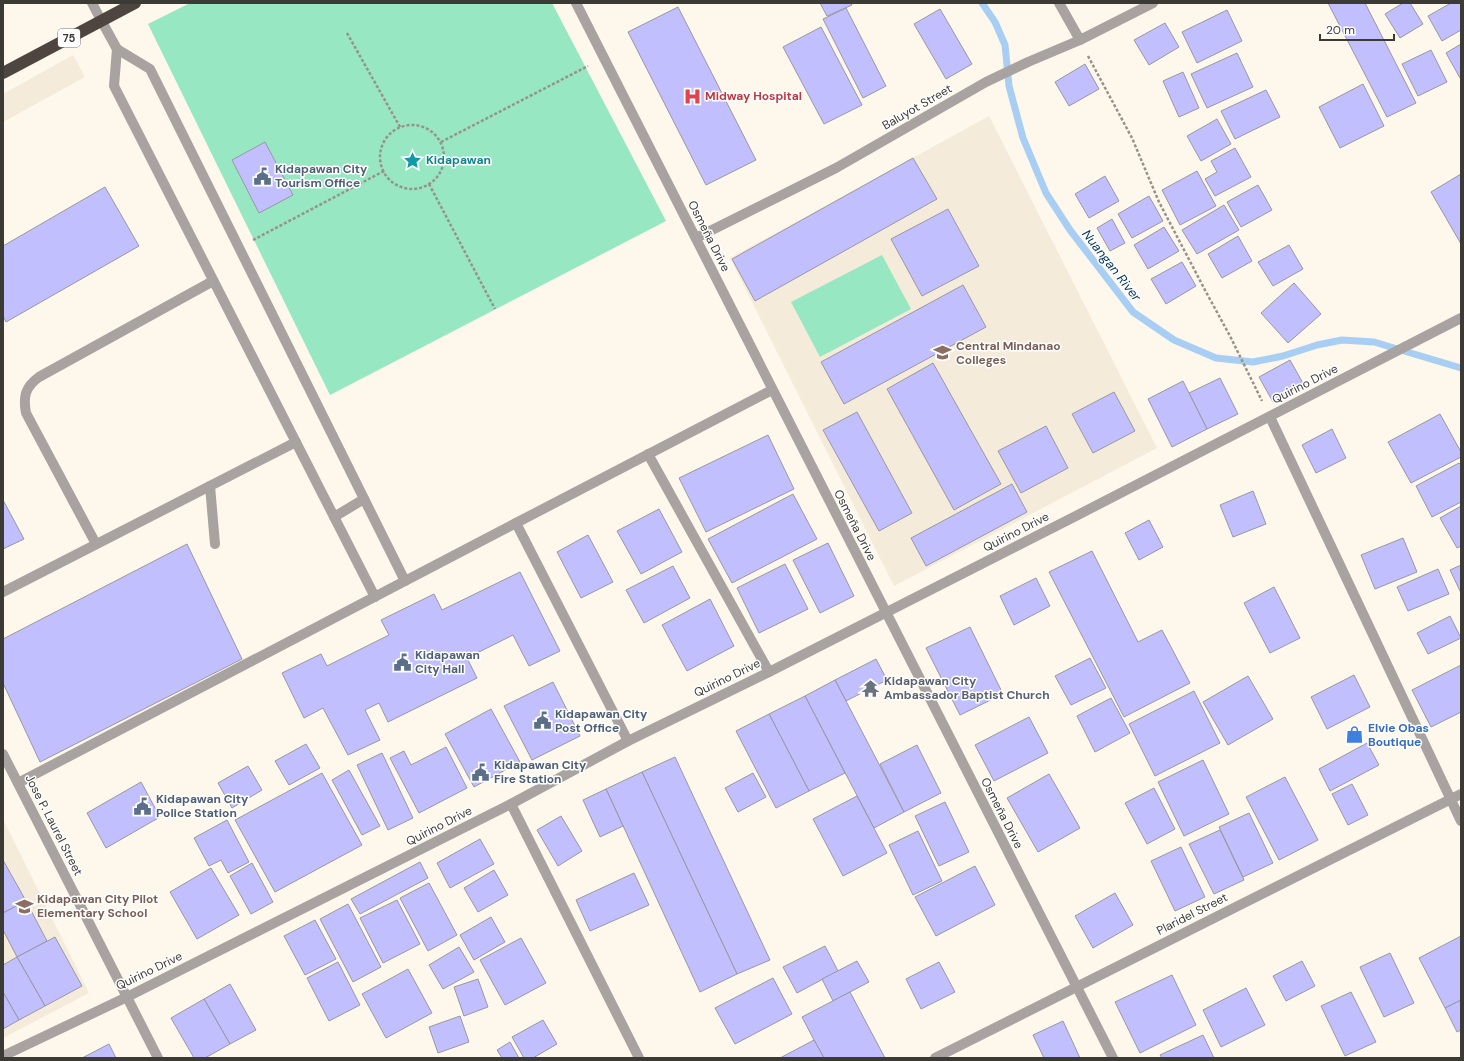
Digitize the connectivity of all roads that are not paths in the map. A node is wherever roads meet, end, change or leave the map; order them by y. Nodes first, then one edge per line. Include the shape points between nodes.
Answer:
1 (92, 3) edge
2 (135, 3) edge
3 (576, 3) edge
4 (1059, 3) edge
5 (1154, 3) edge
6 (101, 20) junction
7 (1080, 40) junction
8 (117, 49) junction
9 (3, 73) edge
10 (696, 238) junction
11 (213, 281) junction
12 (1461, 318) edge
13 (772, 390) junction
14 (1270, 417) junction
15 (296, 442) junction
16 (648, 454) junction
17 (210, 486) junction
18 (364, 499) junction
19 (334, 517) junction
20 (516, 523) junction
21 (96, 544) junction
22 (215, 544) dead end
23 (405, 581) junction
24 (3, 592) edge
25 (375, 597) junction
26 (886, 613) junction
27 (769, 672) junction
28 (628, 741) junction
29 (3, 754) edge
30 (18, 784) junction
31 (1461, 794) edge
32 (1451, 799) junction
33 (511, 804) junction
34 (1461, 821) edge
35 (1076, 987) junction
36 (127, 996) junction
37 (3, 1056) edge
38 (158, 1058) edge
39 (639, 1058) edge
40 (935, 1058) edge
41 (1112, 1058) edge

1 - 6 street
2 - 6 highway, 75
3 - 10 street, Osmeña Drive
4 - 7 street
5 - 7 street, Baluyot Street
6 - 8 street
6 - 9 highway, 75
7 - 10 street, Baluyot Street via 986,82 836,168
8 - 11 street via 114,86
8 - 18 street via 150,69
10 - 13 street, Osmeña Drive
11 - 15 street
11 - 21 street via 38,377 26,391 26,413
12 - 14 street, Quirino Drive
13 - 16 street
13 - 26 street, Osmeña Drive
14 - 26 street, Quirino Drive
14 - 32 street
15 - 17 street
15 - 19 street
16 - 20 street
16 - 27 street
17 - 21 street
17 - 22 street
18 - 19 street
18 - 23 street
19 - 25 street
20 - 23 street
20 - 28 street
21 - 24 street
23 - 25 street
25 - 30 street
26 - 27 street, Quirino Drive
26 - 35 street, Osmeña Drive
27 - 28 street, Quirino Drive
28 - 33 street, Quirino Drive
29 - 30 street, Jose P. Laurel Street
30 - 36 street, Jose P. Laurel Street
31 - 32 street, Plaridel Street
32 - 34 street
32 - 35 street, Plaridel Street
33 - 36 street, Quirino Drive
33 - 39 street
35 - 40 street, Plaridel Street
35 - 41 street, Osmeña Drive
36 - 37 street, Quirino Drive
36 - 38 street, Jose P. Laurel Street

